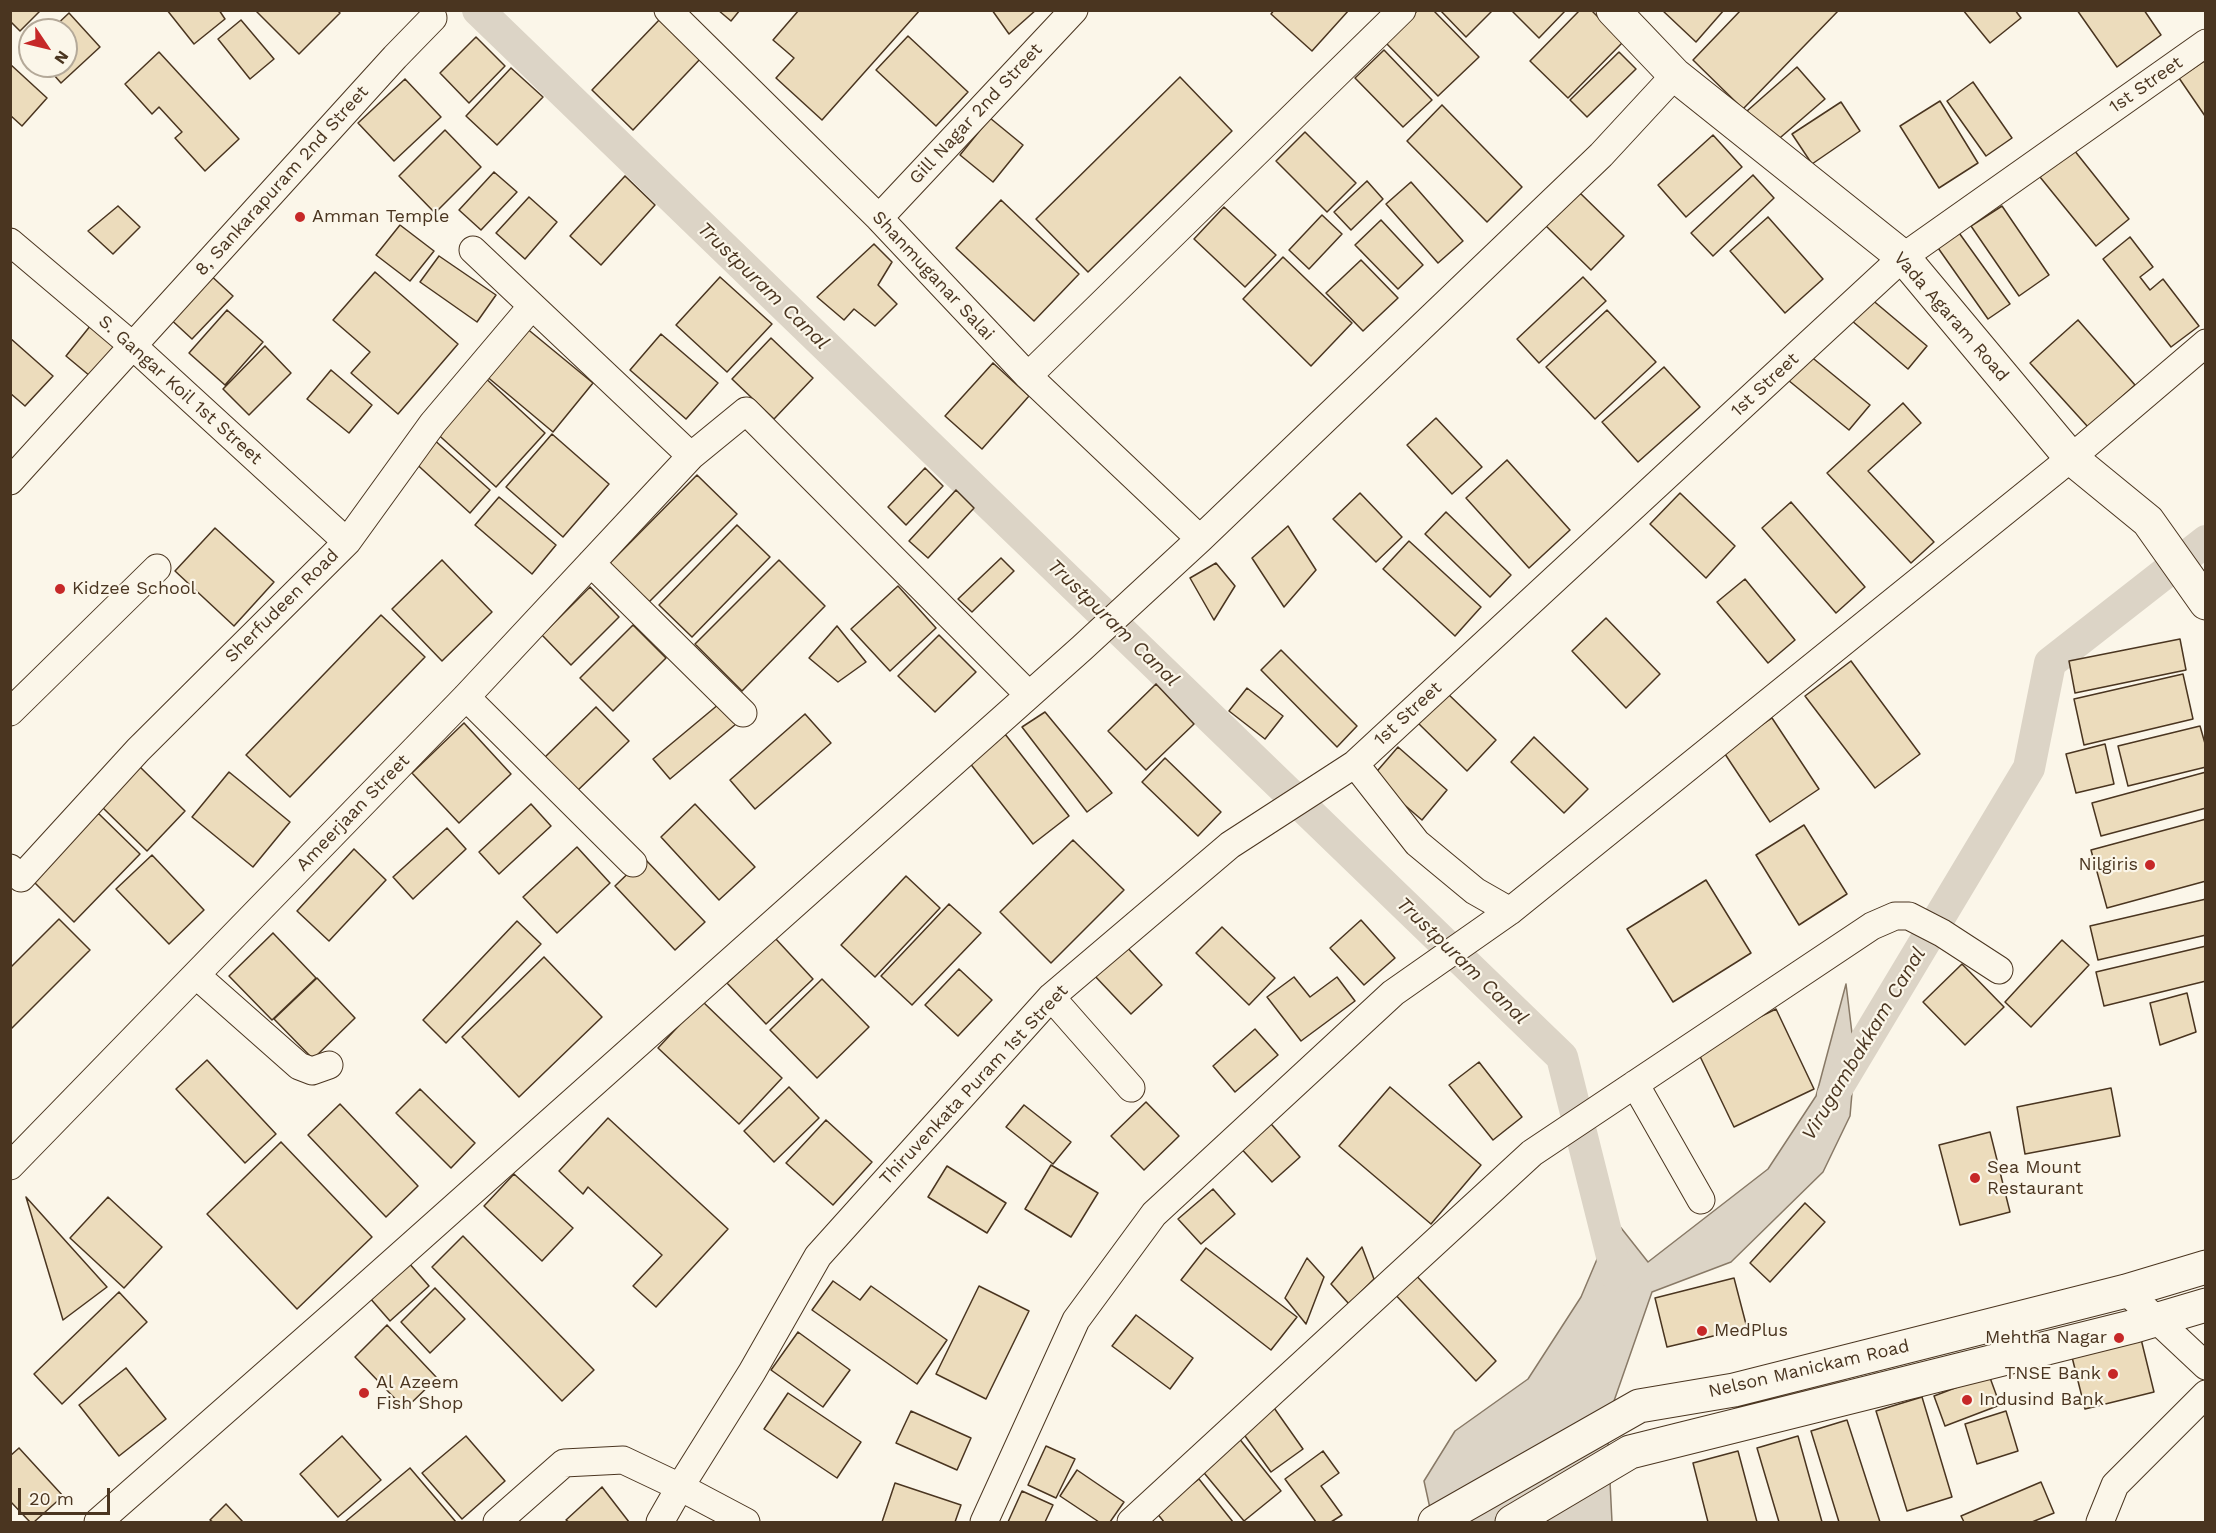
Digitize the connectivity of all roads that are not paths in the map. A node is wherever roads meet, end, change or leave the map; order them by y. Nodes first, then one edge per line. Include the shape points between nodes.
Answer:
1 (668, 10) edge
2 (1074, 10) edge
3 (1402, 10) edge
4 (1613, 10) edge
5 (433, 18) dead end
6 (2205, 43) edge
7 (1675, 75) junction
8 (879, 219) junction
9 (473, 250) dead end
10 (14, 251) edge
11 (1903, 257) junction
12 (532, 306) junction
13 (2205, 343) edge
14 (133, 346) junction
15 (1028, 376) junction
16 (691, 456) junction
17 (2071, 458) junction
18 (10, 481) edge
19 (1200, 539) junction
20 (346, 542) junction
21 (591, 563) junction
22 (157, 568) dead end
23 (2205, 603) edge
24 (1029, 695) junction
25 (466, 697) junction
26 (10, 712) edge
27 (743, 713) dead end
28 (1355, 764) junction
29 (633, 863) dead end
30 (10, 868) edge
31 (1510, 911) junction
32 (2000, 970) dead end
33 (196, 975) junction
34 (1051, 997) junction
35 (328, 1065) dead end
36 (1635, 1084) junction
37 (1131, 1088) dead end
38 (10, 1166) edge
39 (1701, 1200) dead end
40 (2205, 1267) edge
41 (2126, 1291) junction
42 (2205, 1305) edge
43 (2156, 1320) junction
44 (2205, 1366) edge
45 (2205, 1394) edge
46 (680, 1487) junction
47 (98, 1522) edge
48 (498, 1522) edge
49 (660, 1522) edge
50 (746, 1522) edge
51 (984, 1522) edge
52 (1131, 1522) edge
53 (1436, 1522) edge
54 (1512, 1522) edge
55 (2100, 1522) edge

1 - 8 street, Shanmuganar Salai
2 - 8 street, Gill Nagar 2nd Street
3 - 15 street
4 - 7 main road, Vada Agaram Road
5 - 14 street, 8, Sankarapuram 2nd Street
6 - 11 street, 1st Street
7 - 11 main road, Vada Agaram Road
7 - 19 street via 1592,163
8 - 15 street, Shanmuganar Salai
9 - 12 street
10 - 14 street, S. Gangar Koil 1st Street
11 - 17 main road, Vada Agaram Road
11 - 28 street, 1st Street
12 - 16 street
12 - 20 street, Sherfudeen Road via 433,423
13 - 17 street
14 - 18 street, 8, Sankarapuram 2nd Street
14 - 20 street, S. Gangar Koil 1st Street
15 - 19 street, Shanmuganar Salai
16 - 21 street, Ameerjaan Street
16 - 24 street, Ameerjaan Street via 746,411
17 - 23 main road, Vada Agaram Road via 2148,521
17 - 31 street
19 - 24 street
20 - 30 street, Sherfudeen Road via 138,750 21,878
21 - 25 street, Ameerjaan Street
21 - 27 street
22 - 26 street
24 - 47 street
25 - 29 street
25 - 33 street, Ameerjaan Street
28 - 31 street via 1417,843 1475,891
28 - 34 street, Thiruvenkata Puram 1st Street via 1230,845
31 - 51 street via 1393,993 1154,1214 1076,1320
32 - 36 street via 1909,916 1895,916 1872,926
33 - 35 street via 299,1066 312,1071
33 - 38 street, Ameerjaan Street
34 - 37 street
34 - 46 street, Thiruvenkata Puram 1st Street via 818,1256
36 - 39 street
36 - 52 street via 1532,1153
40 - 41 main road, Nelson Manickam Road
41 - 43 street
41 - 53 main road, Nelson Manickam Road via 1734,1390 1639,1406
42 - 43 main road, Nelson Manickam Road
43 - 44 street
43 - 54 main road, Nelson Manickam Road via 1630,1452
45 - 55 street via 2115,1485
46 - 48 street via 623,1460 564,1463
46 - 49 street, Thiruvenkata Puram 1st Street
46 - 50 street

